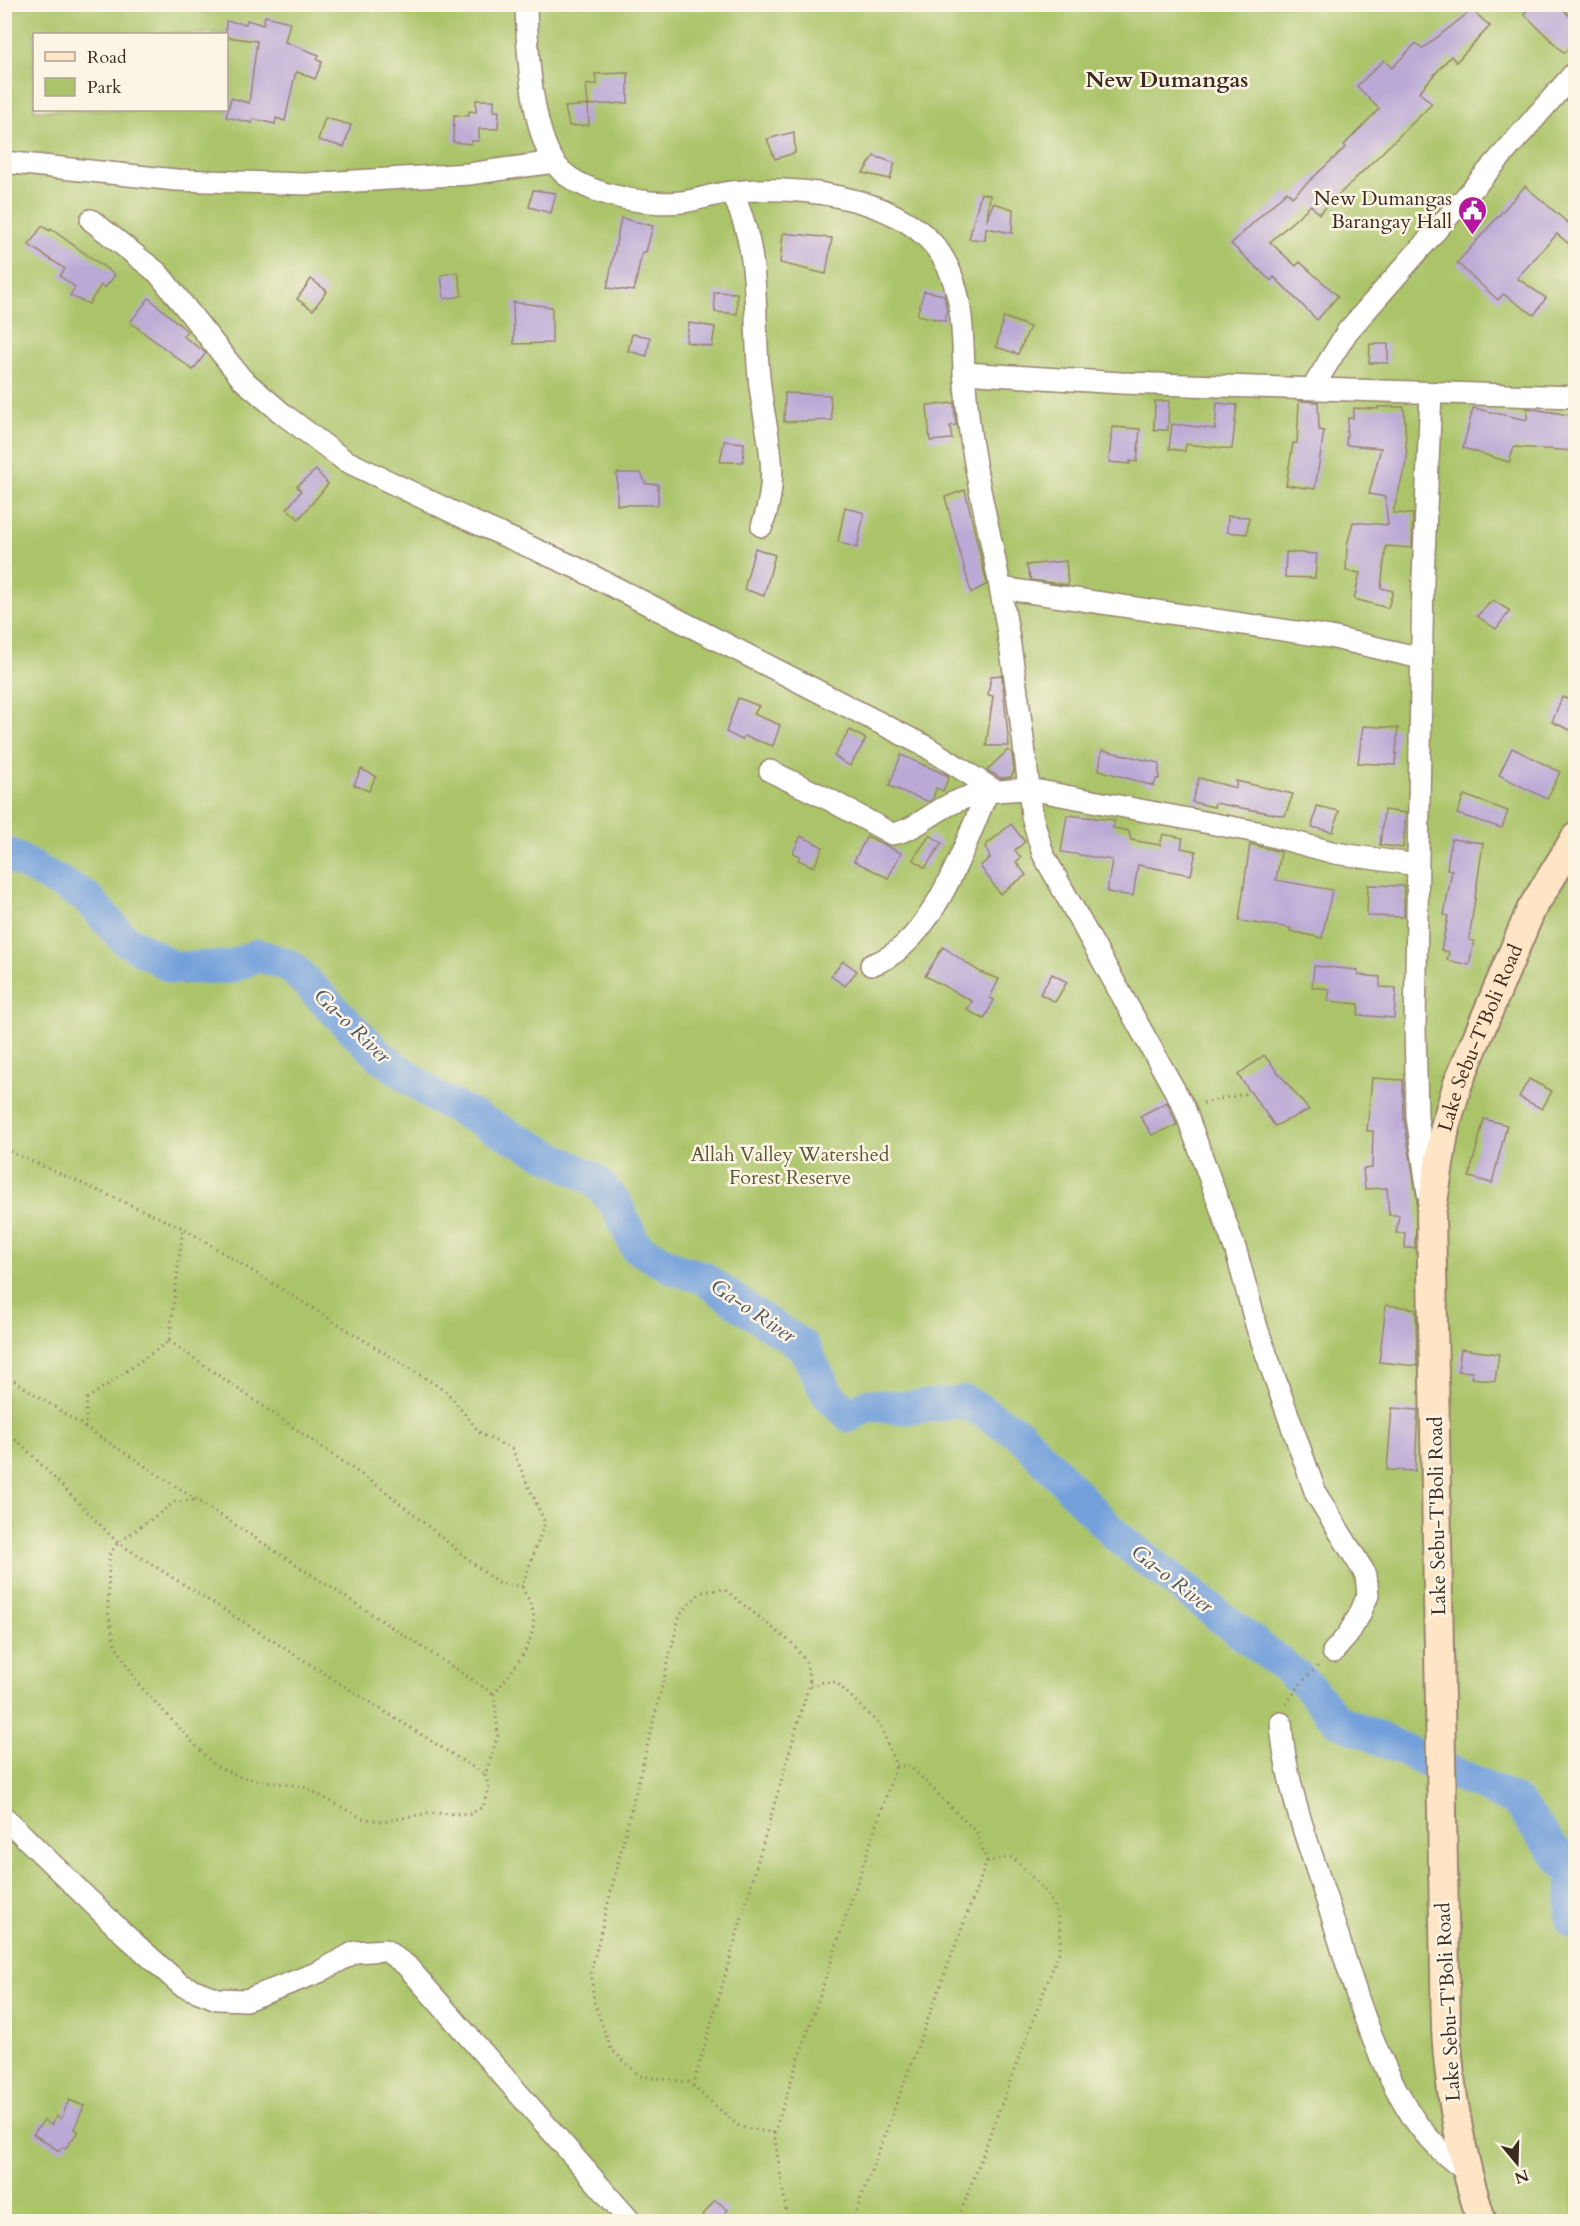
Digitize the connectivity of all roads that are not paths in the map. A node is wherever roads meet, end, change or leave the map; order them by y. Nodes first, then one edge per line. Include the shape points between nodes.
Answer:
1 (525, 4) edge
2 (1575, 71) edge
3 (4, 162) edge
4 (554, 162) junction
5 (732, 192) junction
6 (91, 220) dead end
7 (964, 373) junction
8 (1313, 387) junction
9 (1431, 393) junction
10 (1575, 397) edge
11 (762, 526) dead end
12 (1000, 588) junction
13 (1421, 658) junction
14 (770, 771) dead end
15 (1029, 789) junction
16 (991, 791) junction
17 (1575, 837) edge
18 (1417, 865) junction
19 (871, 965) dead end
20 (1431, 1214) junction
21 (1333, 1652) road end
22 (1281, 1723) road end
23 (4, 1817) edge
24 (1466, 2171) junction
25 (631, 2222) edge
26 (1482, 2222) edge

1 - 4 street via 528,54 540,121
2 - 8 street via 1347,332
3 - 4 street via 176,180 306,184 469,174
4 - 5 street via 580,185 631,200 681,202
5 - 7 street via 773,190 835,196 874,205 905,221 933,244 956,286 963,318
5 - 11 street via 751,254 759,381 772,452 770,503
6 - 16 street via 158,273 242,379 344,460 607,583 927,747
7 - 8 street via 1121,383
7 - 12 street via 972,449
8 - 9 street
9 - 10 street
9 - 13 street
12 - 13 street via 1330,637
12 - 15 street
13 - 18 street
14 - 16 street via 892,834 913,827 954,802
15 - 16 street
15 - 18 street via 1257,832 1335,853
15 - 21 street via 1043,854 1184,1107 1317,1494 1370,1586 1359,1616
16 - 19 street via 926,919 899,951
17 - 20 main road, Lake Sebu-T'Boli Road via 1531,910 1458,1083 1445,1127
18 - 20 street via 1417,1117
20 - 24 main road, Lake Sebu-T'Boli Road via 1449,2079
22 - 24 street via 1288,1770 1310,1847 1377,2047 1424,2134
23 - 25 street via 182,1985 217,1999 246,2000 319,1972 355,1952 385,1950 406,1965
24 - 26 main road, Lake Sebu-T'Boli Road

